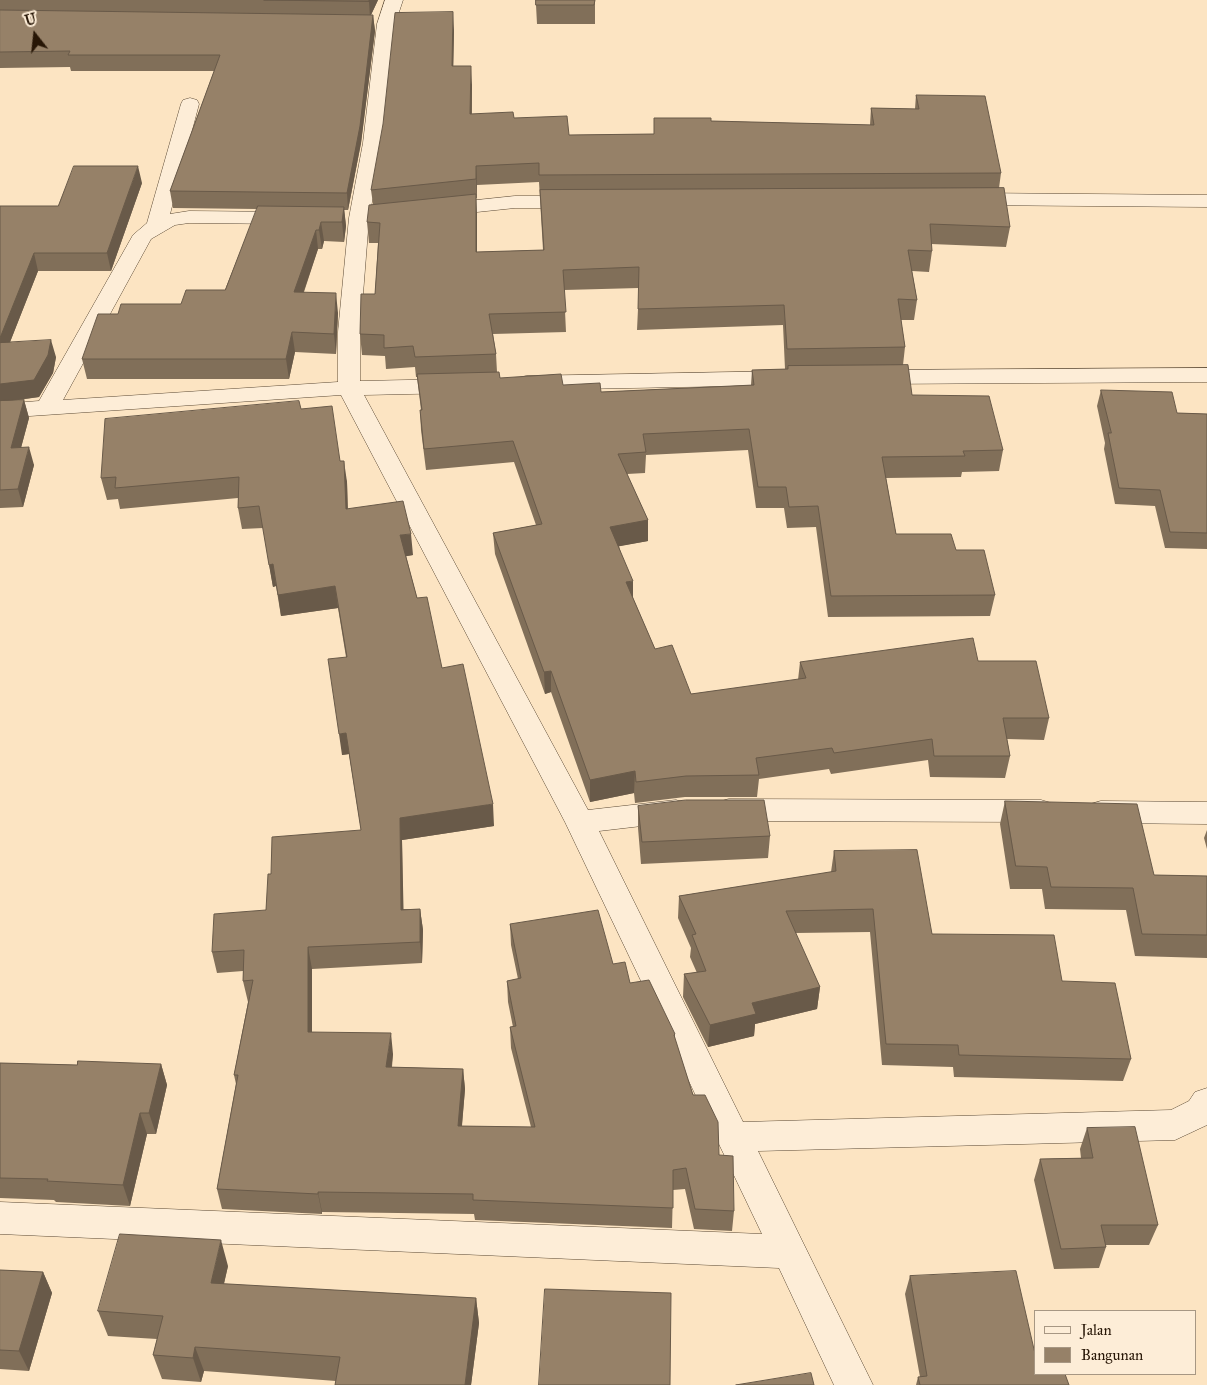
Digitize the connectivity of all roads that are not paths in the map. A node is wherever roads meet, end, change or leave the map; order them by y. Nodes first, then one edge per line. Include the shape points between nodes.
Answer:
1 (382, 16) edge
2 (190, 104) dead end
3 (952, 199) edge
4 (1207, 201) edge
5 (595, 202) edge
6 (417, 212) edge
7 (309, 218) edge
8 (156, 226) junction
9 (1207, 375) edge
10 (850, 377) edge
11 (810, 378) edge
12 (504, 384) edge
13 (476, 385) edge
14 (349, 388) junction
15 (46, 409) junction
16 (0, 411) edge
17 (1207, 813) edge
18 (580, 822) junction
19 (1207, 1102) edge
20 (735, 1137) junction
21 (0, 1218) edge
22 (789, 1252) junction
23 (854, 1385) edge

1 - 14 street via 373,143 359,217 349,332
2 - 8 street
3 - 4 street
5 - 6 street via 515,202
7 - 8 street via 189,218 170,220
8 - 15 street via 143,235
9 - 10 street
11 - 12 street
13 - 14 street
14 - 15 street
14 - 18 street
15 - 16 street
17 - 18 street via 685,810
18 - 20 street
19 - 20 street via 1201,1111 1175,1125
20 - 22 street
21 - 22 street
22 - 23 street

